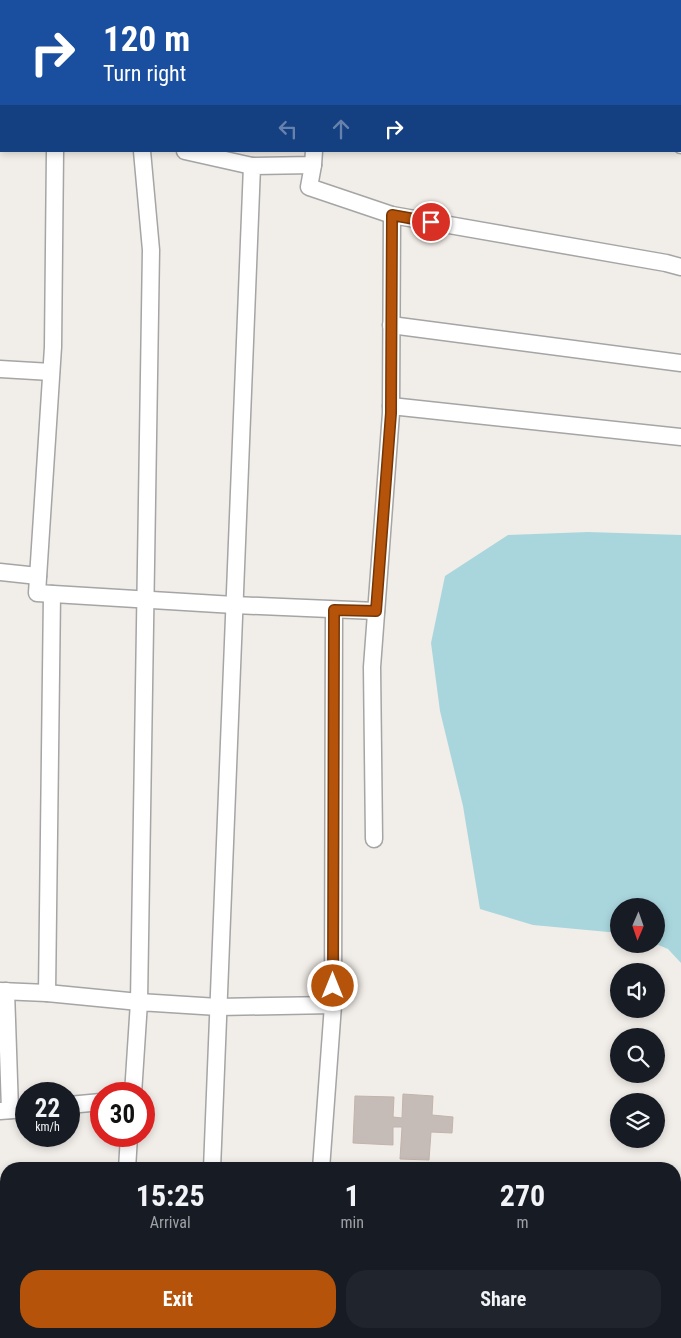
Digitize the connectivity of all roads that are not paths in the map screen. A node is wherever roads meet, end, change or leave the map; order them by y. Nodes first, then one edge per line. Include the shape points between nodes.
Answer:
1 (55, 152) edge
2 (142, 152) edge
3 (189, 152) edge
4 (314, 158) edge
5 (252, 166) junction
6 (392, 215) junction
7 (681, 267) edge
8 (392, 325) junction
9 (681, 363) edge
10 (0, 369) edge
11 (51, 372) junction
12 (391, 406) junction
13 (681, 437) edge
14 (0, 572) edge
15 (38, 576) junction
16 (52, 594) junction
17 (146, 600) junction
18 (234, 605) junction
19 (334, 610) junction
20 (376, 611) junction
21 (374, 839) dead end
22 (3, 991) edge
23 (46, 993) junction
24 (139, 1002) junction
25 (333, 1005) junction
26 (218, 1006) junction
27 (133, 1082) edge
28 (12, 1110) edge
29 (129, 1147) edge
30 (128, 1162) edge
31 (212, 1162) edge
32 (322, 1162) edge

1 - 11 street
2 - 17 street via 151,250
3 - 5 street
4 - 5 street
4 - 6 street via 309,187
5 - 18 street
6 - 7 street
6 - 8 street
8 - 9 street
8 - 12 street
10 - 11 street
11 - 15 street
12 - 13 street
12 - 20 street
14 - 15 street
15 - 16 street via 37,593
16 - 17 street
16 - 23 street
17 - 18 street
17 - 24 street
18 - 19 street
18 - 26 street
19 - 20 street
19 - 25 street
20 - 21 street via 372,668
22 - 23 street
22 - 28 street
23 - 24 street
24 - 26 street
24 - 27 street
25 - 26 street
25 - 32 street
26 - 31 street
29 - 30 street

